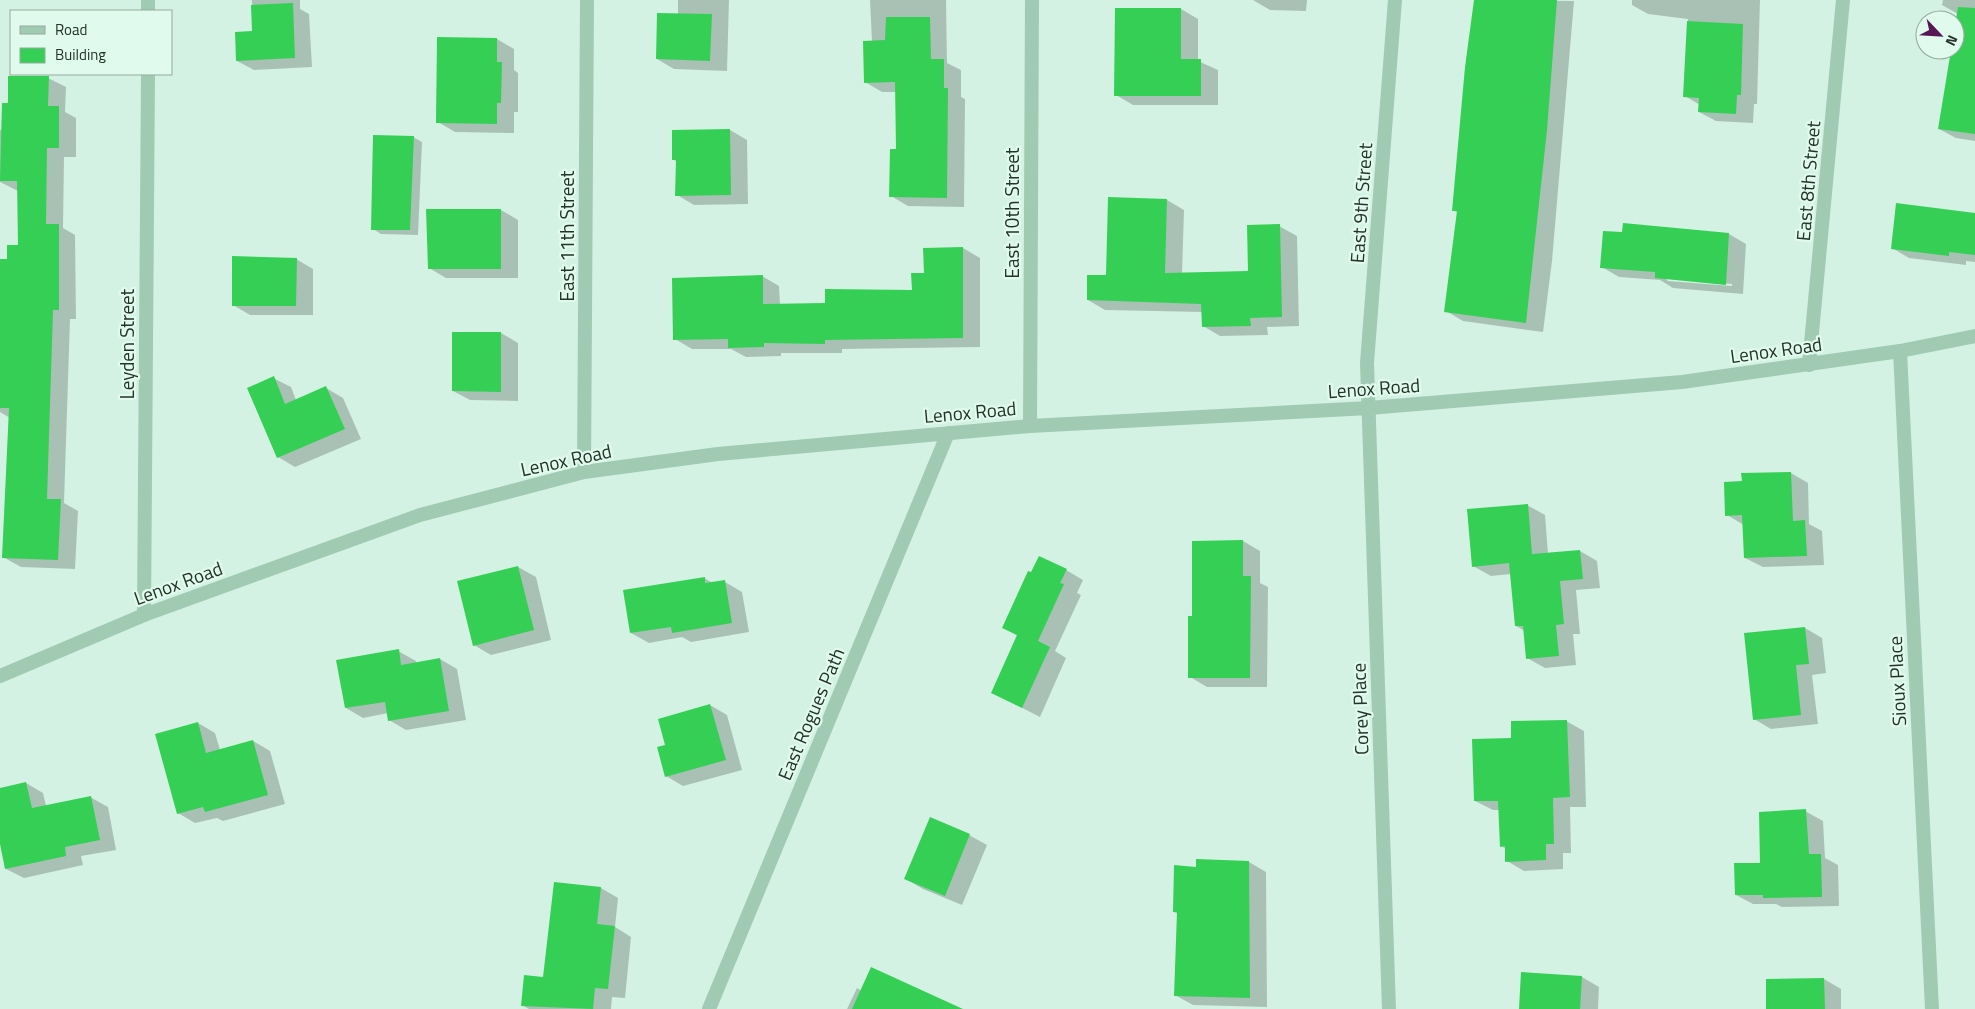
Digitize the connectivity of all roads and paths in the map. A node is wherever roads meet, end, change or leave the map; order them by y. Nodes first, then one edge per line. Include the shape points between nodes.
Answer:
1 (587, 0) edge
2 (1032, 0) edge
3 (1395, 0) edge
4 (1843, 0) edge
5 (148, 75) edge
6 (1975, 336) edge
7 (1900, 352) junction
8 (1809, 365) junction
9 (1369, 408) junction
10 (1030, 426) junction
11 (948, 433) junction
12 (584, 472) junction
13 (144, 615) junction
14 (0, 676) edge
15 (709, 1009) edge
16 (1389, 1009) edge
17 (1932, 1009) edge

1 - 12 street, East 11th Street
2 - 10 street, East 10th Street
3 - 9 street, East 9th Street via 1367,363
4 - 8 street, East 8th Street
5 - 13 street, Leyden Street
6 - 7 street, Lenox Road
7 - 8 street, Lenox Road
7 - 17 street, Sioux Place
8 - 9 street, Lenox Road via 1682,382
9 - 10 street, Lenox Road
9 - 16 street, Corey Place
10 - 11 street, Lenox Road
11 - 12 street, Lenox Road via 718,454
11 - 15 street, East Rogues Path
12 - 13 street, Lenox Road via 420,515
13 - 14 street, Lenox Road

